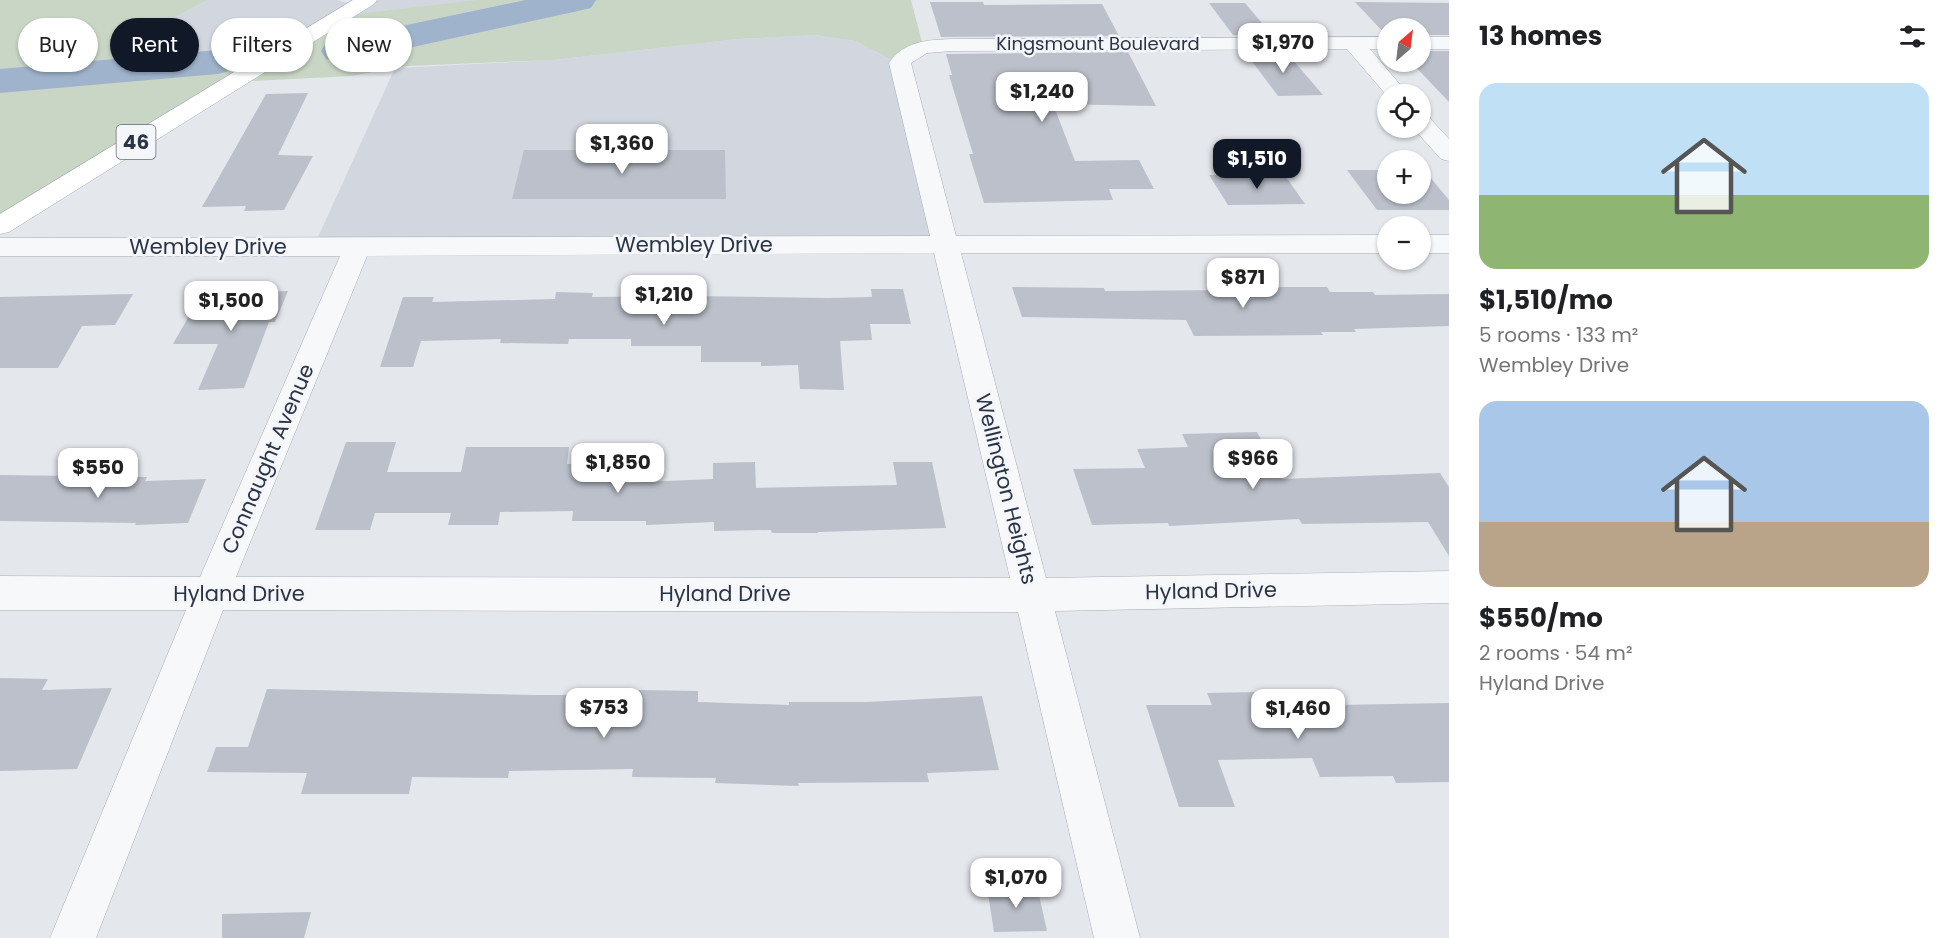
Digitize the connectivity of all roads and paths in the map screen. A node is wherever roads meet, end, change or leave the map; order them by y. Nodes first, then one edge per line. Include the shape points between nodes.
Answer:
1 (367, 0) edge
2 (1353, 43) junction
3 (1377, 43) edge
4 (1431, 43) edge
5 (1449, 43) edge
6 (917, 49) joint
7 (1388, 84) edge
8 (1431, 134) edge
9 (1449, 154) edge
10 (0, 226) edge
11 (945, 243) junction
12 (1377, 244) edge
13 (1431, 244) edge
14 (1449, 244) edge
15 (0, 247) edge
16 (357, 248) junction
17 (1449, 587) edge
18 (0, 593) edge
19 (211, 594) junction
20 (1032, 595) junction
21 (73, 938) edge
22 (1117, 938) edge

1 - 10 main road, 46
2 - 3 street, Kingsmount Boulevard
2 - 6 street, Kingsmount Boulevard via 952,45
2 - 7 street
4 - 5 street
6 - 11 street, Wellington Heights via 906,54 900,63
8 - 9 street
11 - 12 street, Wembley Drive
11 - 16 street, Wembley Drive
11 - 20 street, Wellington Heights
13 - 14 street
15 - 16 street, Wembley Drive
16 - 19 street, Connaught Avenue
17 - 20 street, Hyland Drive
18 - 19 street, Hyland Drive
19 - 20 street, Hyland Drive
19 - 21 street, Connaught Avenue
20 - 22 street, Wellington Heights

